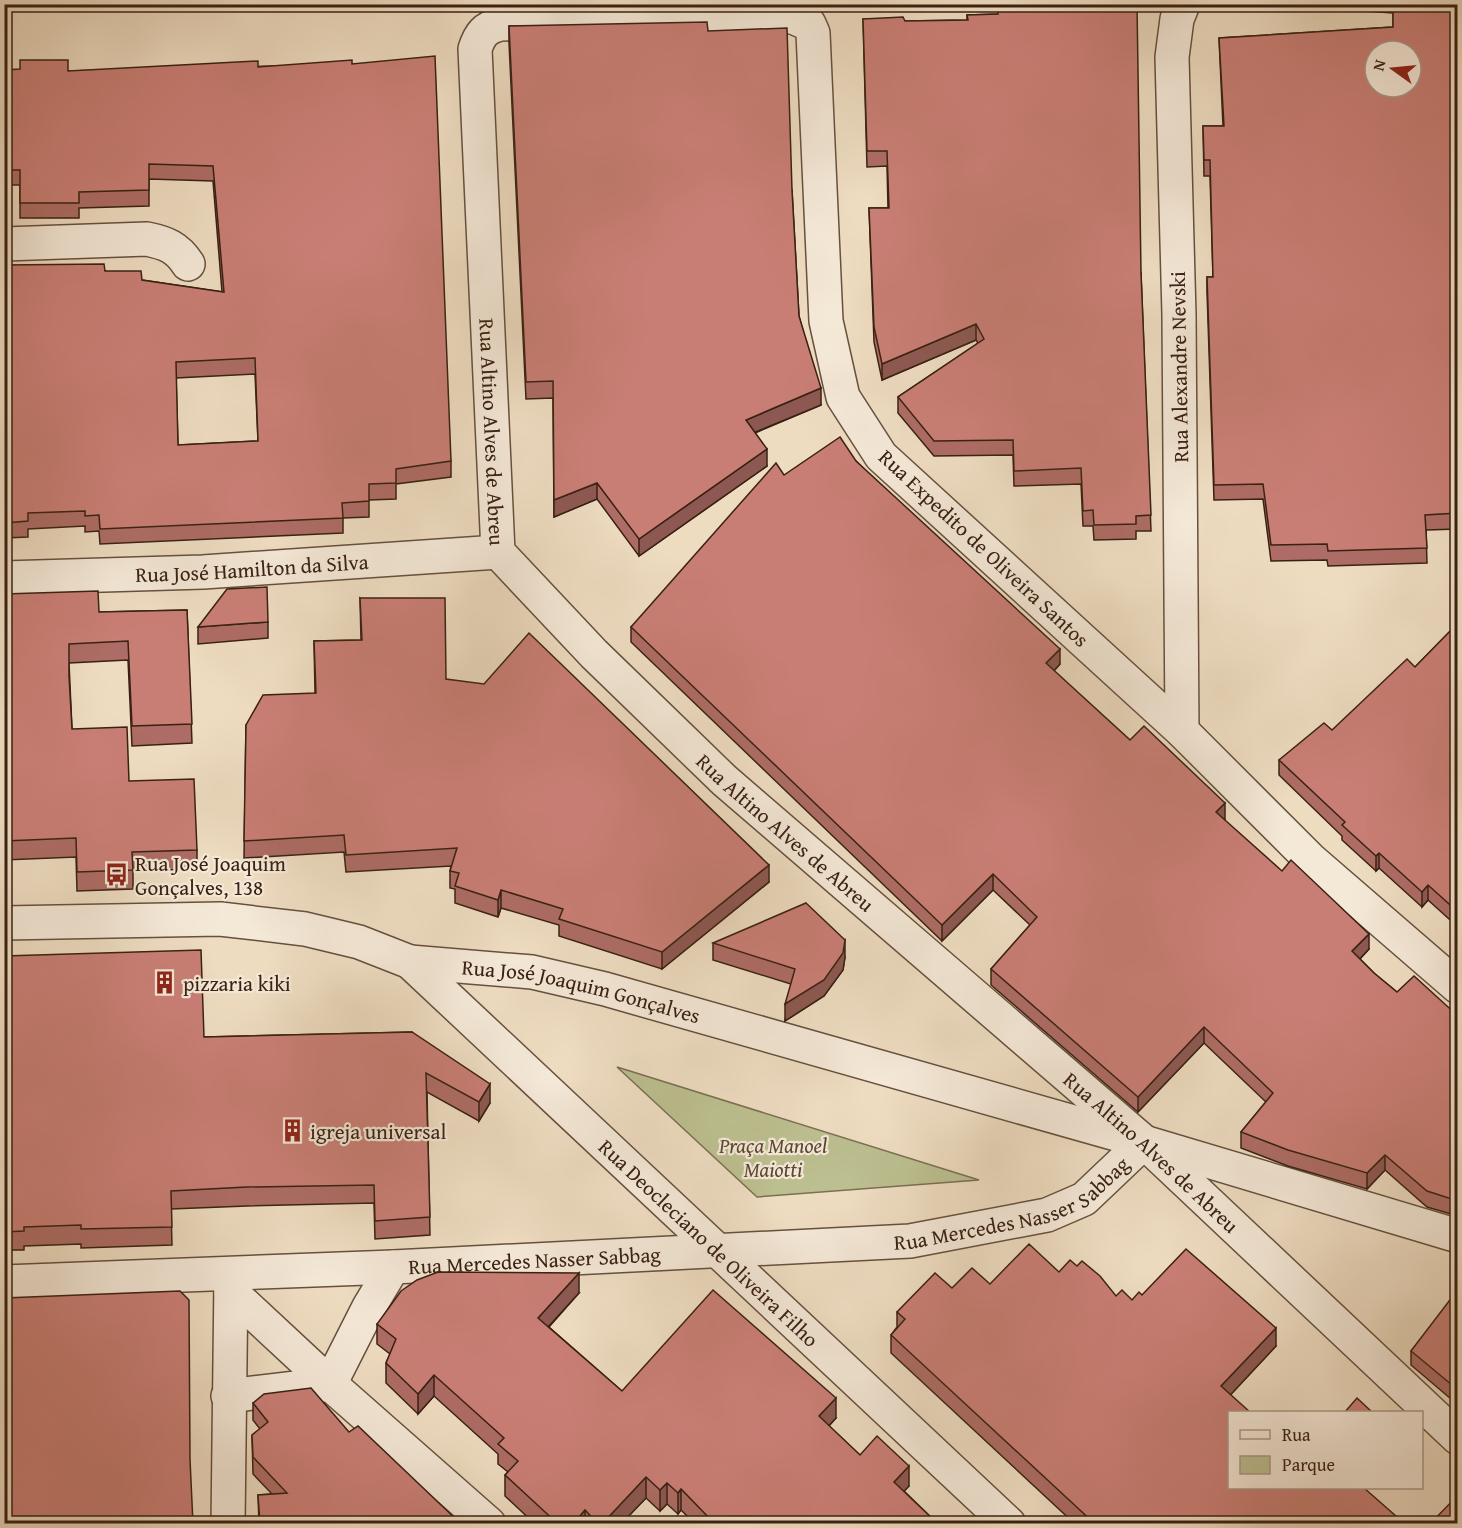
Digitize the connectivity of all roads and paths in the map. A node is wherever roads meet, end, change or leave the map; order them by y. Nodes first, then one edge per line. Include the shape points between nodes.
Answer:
1 (1183, 4) edge
2 (475, 49) joint
3 (4, 244) edge
4 (188, 264) dead end
5 (498, 552) junction
6 (4, 578) edge
7 (1182, 730) junction
8 (4, 923) edge
9 (410, 962) junction
10 (1458, 987) edge
11 (1144, 1142) junction
12 (1458, 1236) edge
13 (716, 1249) junction
14 (393, 1267) junction
15 (4, 1282) edge
16 (231, 1283) junction
17 (330, 1384) junction
18 (228, 1396) junction
19 (1458, 1438) edge
20 (228, 1524) edge
21 (489, 1524) edge
22 (1009, 1524) edge

1 - 7 street, Rua Alexandre Nevski via 1172,57 1179,315
2 - 5 street, Rua Altino Alves de Abreu
2 - 7 street, Rua Expedito de Oliveira Santos via 487,27 500,24 790,16 809,24 813,33 826,321 843,397 881,456
3 - 4 street via 147,239 179,251
5 - 6 street, Rua José Hamilton da Silva via 203,572
5 - 11 street, Rua Altino Alves de Abreu via 594,654 724,780
7 - 10 street, Rua Expedito de Oliveira Santos via 1310,859
8 - 9 street, Rua José Joaquim Gonçalves via 220,920 306,929 359,942
9 - 11 street, Rua José Joaquim Gonçalves via 532,972 605,989
9 - 13 street, Rua Deocleciano de Oliveira Filho
11 - 12 street, Rua José Joaquim Gonçalves
11 - 13 street, Rua Mercedes Nasser Sabbag via 1084,1199 1047,1215 910,1241
11 - 19 street, Rua Altino Alves de Abreu
13 - 14 street, Rua Mercedes Nasser Sabbag
13 - 22 street, Rua Deocleciano de Oliveira Filho
14 - 16 street, Rua Mercedes Nasser Sabbag
14 - 17 street
15 - 16 street, Rua Mercedes Nasser Sabbag
16 - 17 street
16 - 18 street
17 - 18 street
17 - 21 street
18 - 20 street

